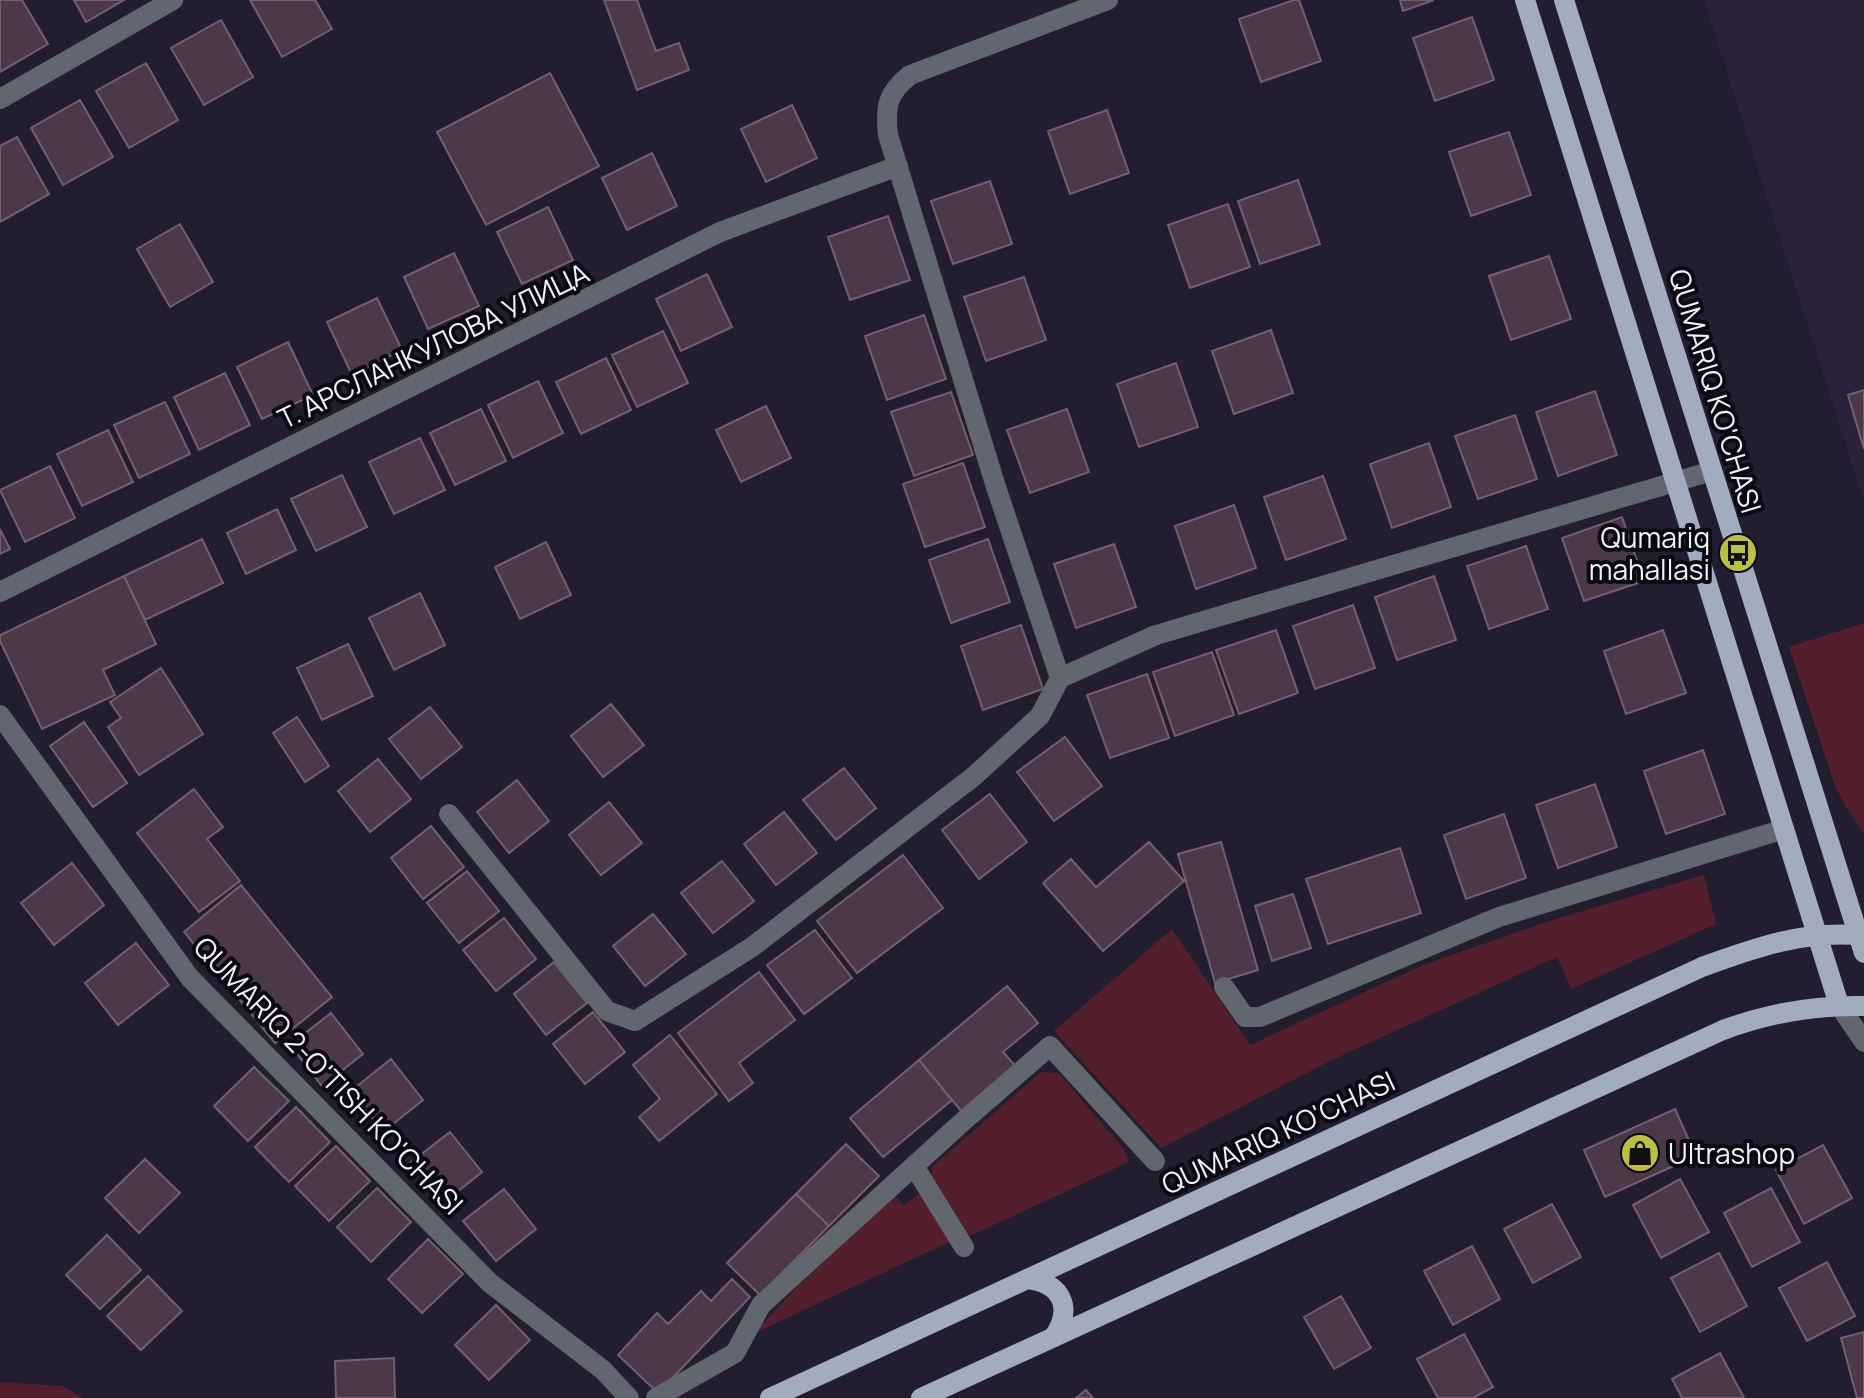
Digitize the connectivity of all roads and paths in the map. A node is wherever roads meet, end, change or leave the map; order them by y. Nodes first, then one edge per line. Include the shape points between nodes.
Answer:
1 (173, 0) edge
2 (1108, 0) edge
3 (1525, 0) edge
4 (1564, 0) edge
5 (0, 99) edge
6 (898, 166) junction
7 (1712, 471) junction
8 (1677, 482) junction
9 (0, 592) edge
10 (1060, 678) junction
11 (0, 715) edge
12 (449, 814) dead end
13 (1784, 829) junction
14 (1817, 936) junction
15 (1862, 942) edge
16 (1224, 987) dead end
17 (1839, 1005) junction
18 (1864, 1006) edge
19 (1864, 1042) edge
20 (1155, 1161) dead end
21 (914, 1166) junction
22 (964, 1247) dead end
23 (1027, 1279) junction
24 (1053, 1338) junction
25 (629, 1398) edge
26 (656, 1398) edge
27 (770, 1398) edge
28 (921, 1398) edge

1 - 5 street
2 - 6 street via 901,82 888,103 886,119
3 - 8 main road
4 - 7 main road, QUMARIQ KO'CHASI
6 - 9 street, Т. АРСЛАНКУЛОВА УЛИЦА via 720,232
6 - 10 street
7 - 8 street
7 - 15 main road, QUMARIQ KO'CHASI
8 - 10 street via 1156,635
8 - 13 main road
10 - 12 street via 1040,716 973,777 752,947 635,1021 607,1011
11 - 25 street, QUMARIQ 2-O'TISH KO'CHASI via 190,978 490,1283 603,1370
13 - 14 main road
13 - 16 street via 1499,917 1260,1017 1245,1017
14 - 15 main road, QUMARIQ KO'CHASI
14 - 17 main road
14 - 23 main road, QUMARIQ KO'CHASI via 1770,944 1702,967
17 - 18 main road
17 - 19 street
17 - 24 main road via 1755,1018 1723,1030
20 - 21 street via 1050,1046
21 - 22 street
21 - 26 street via 761,1305 735,1353
23 - 24 main road via 1057,1290 1063,1310
23 - 27 main road, QUMARIQ KO'CHASI
24 - 28 main road

